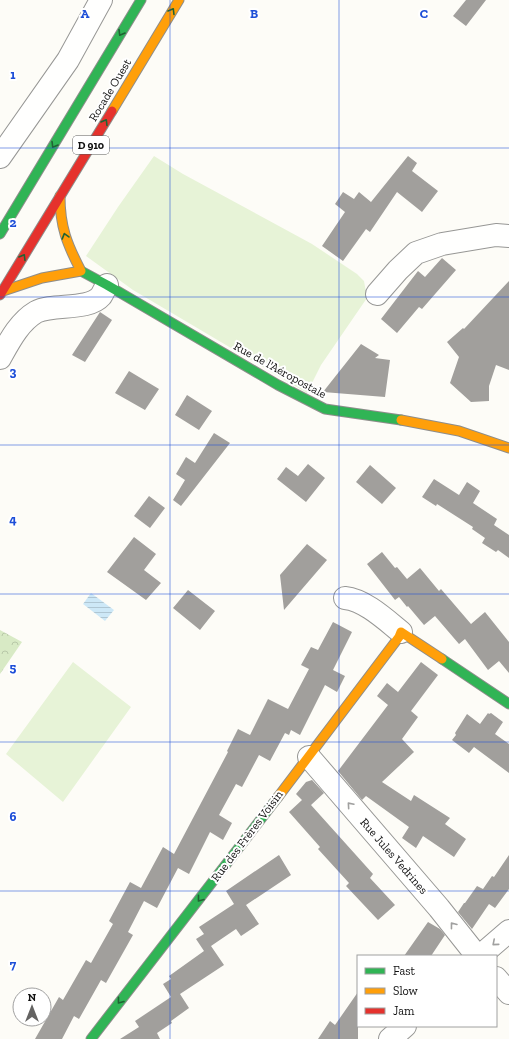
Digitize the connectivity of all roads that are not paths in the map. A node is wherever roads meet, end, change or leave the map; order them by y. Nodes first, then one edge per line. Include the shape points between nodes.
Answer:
1 (101, 0) edge
2 (141, 0) edge
3 (179, 0) edge
4 (0, 157) edge
5 (60, 196) junction
6 (2, 227) edge
7 (509, 236) edge
8 (81, 271) junction
9 (107, 285) junction
10 (1, 293) edge
11 (377, 294) dead end
12 (0, 358) edge
13 (509, 448) edge
14 (346, 598) dead end
15 (402, 632) junction
16 (509, 704) edge
17 (309, 757) junction
18 (509, 931) edge
19 (476, 955) edge
20 (481, 955) edge
21 (497, 979) edge
22 (509, 993) edge
23 (404, 1027) edge
24 (90, 1039) edge
25 (390, 1039) edge

1 - 4 street via 68,60
2 -> 6 street, Rocade Ouest / D 910
5 -> 3 street, Rocade Ouest / D 910
8 -> 5 street via 65,238
10 -> 5 street, Rocade Ouest / D 910
7 - 11 street via 496,235 442,244 416,253
8 - 9 street, Rue de l'Aéropostale
8 - 10 street via 42,278
9 - 12 street via 100,296 91,302 47,308 33,314 15,332
9 - 13 street, Rue de l'Aéropostale via 278,385 324,408 459,431
14 - 15 street via 365,604
15 - 16 street
15 - 17 street, Rue des Frères Voisin
19 -> 17 street, Rue Jules Vedrines
17 -> 24 street, Rue des Frères Voisin
18 -> 20 street
21 - 22 street
23 - 25 street

